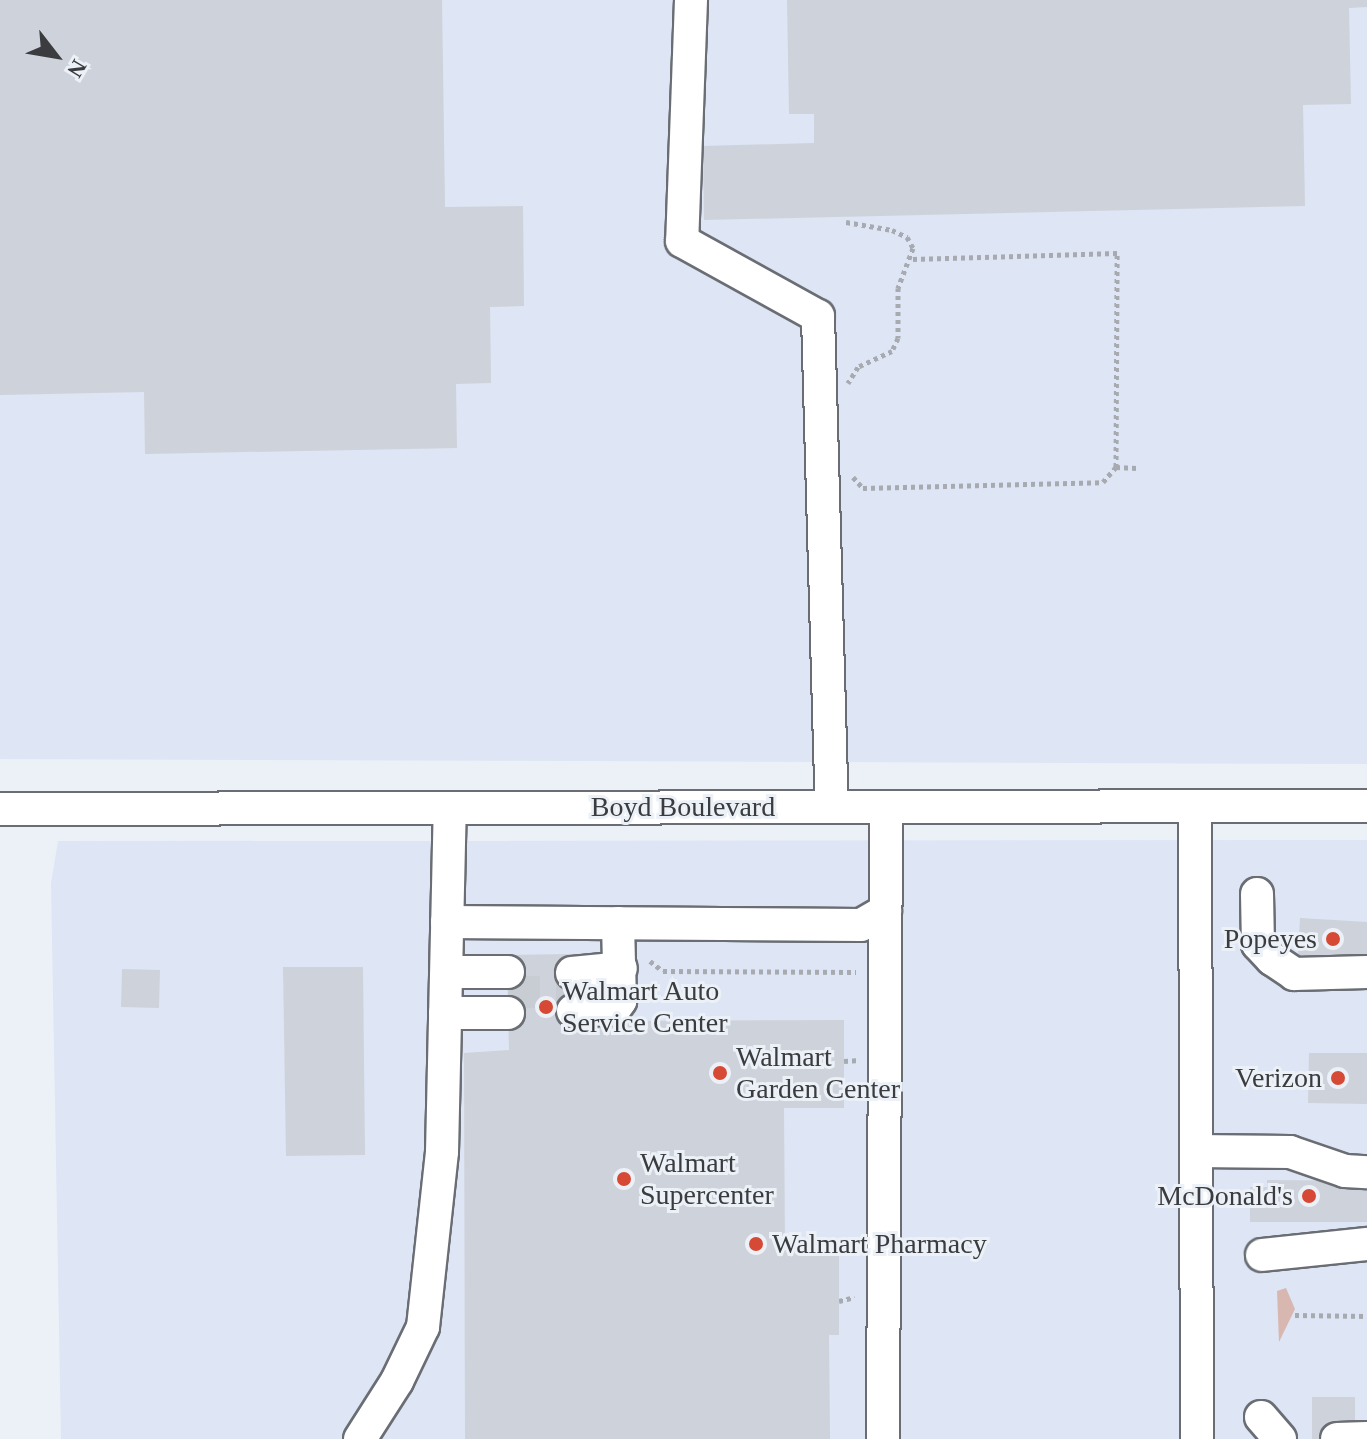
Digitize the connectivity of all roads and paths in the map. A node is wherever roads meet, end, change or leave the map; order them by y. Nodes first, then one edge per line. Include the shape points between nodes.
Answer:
1 (691, 0) edge
2 (846, 222) dead end
3 (912, 259) junction
4 (849, 399) dead end
5 (1116, 467) junction
6 (1137, 468) dead end
7 (852, 474) dead end
8 (1195, 806) junction
9 (1367, 806) edge
10 (832, 807) junction
11 (886, 807) junction
12 (450, 808) junction
13 (0, 809) edge
14 (1257, 894) dead end
15 (885, 911) junction
16 (447, 922) junction
17 (618, 923) junction
18 (629, 970) junction
19 (861, 972) dead end
20 (1367, 972) edge
21 (446, 992) junction
22 (573, 992) tunnel mouth
23 (508, 993) tunnel mouth
24 (861, 1060) dead end
25 (844, 1061) dead end
26 (1196, 1151) junction
27 (1367, 1172) edge
28 (1367, 1244) edge
29 (1262, 1255) dead end
30 (855, 1297) dead end
31 (839, 1301) dead end
32 (1295, 1315) dead end
33 (1367, 1316) edge
34 (1367, 1438) edge
35 (360, 1439) edge
36 (883, 1439) edge
37 (1197, 1439) edge
38 (1337, 1439) edge

1 - 10 street via 682,241 818,316
2 - 3 path via 907,237
3 - 4 path via 905,264 898,288 898,338 892,351 858,367 848,384
3 - 5 path via 1117,253
5 - 6 path
5 - 7 path via 1103,482 863,488
8 - 9 street, Boyd Boulevard
8 - 11 street, Boyd Boulevard
8 - 26 street
10 - 11 street, Boyd Boulevard
10 - 12 street, Boyd Boulevard
11 - 15 street
12 - 13 street, Boyd Boulevard
12 - 16 street
14 - 20 street via 1258,944 1272,959 1294,974
15 - 17 street via 861,925
15 - 36 street
16 - 17 street
16 - 21 street
17 - 18 street
18 - 19 path
18 - 22 street
21 - 23 street
21 - 35 street via 442,1152 423,1327
24 - 25 path
26 - 27 street via 1290,1152 1345,1171
26 - 37 street
28 - 29 street via 1294,1247
30 - 31 path
32 - 33 path
34 - 38 street

